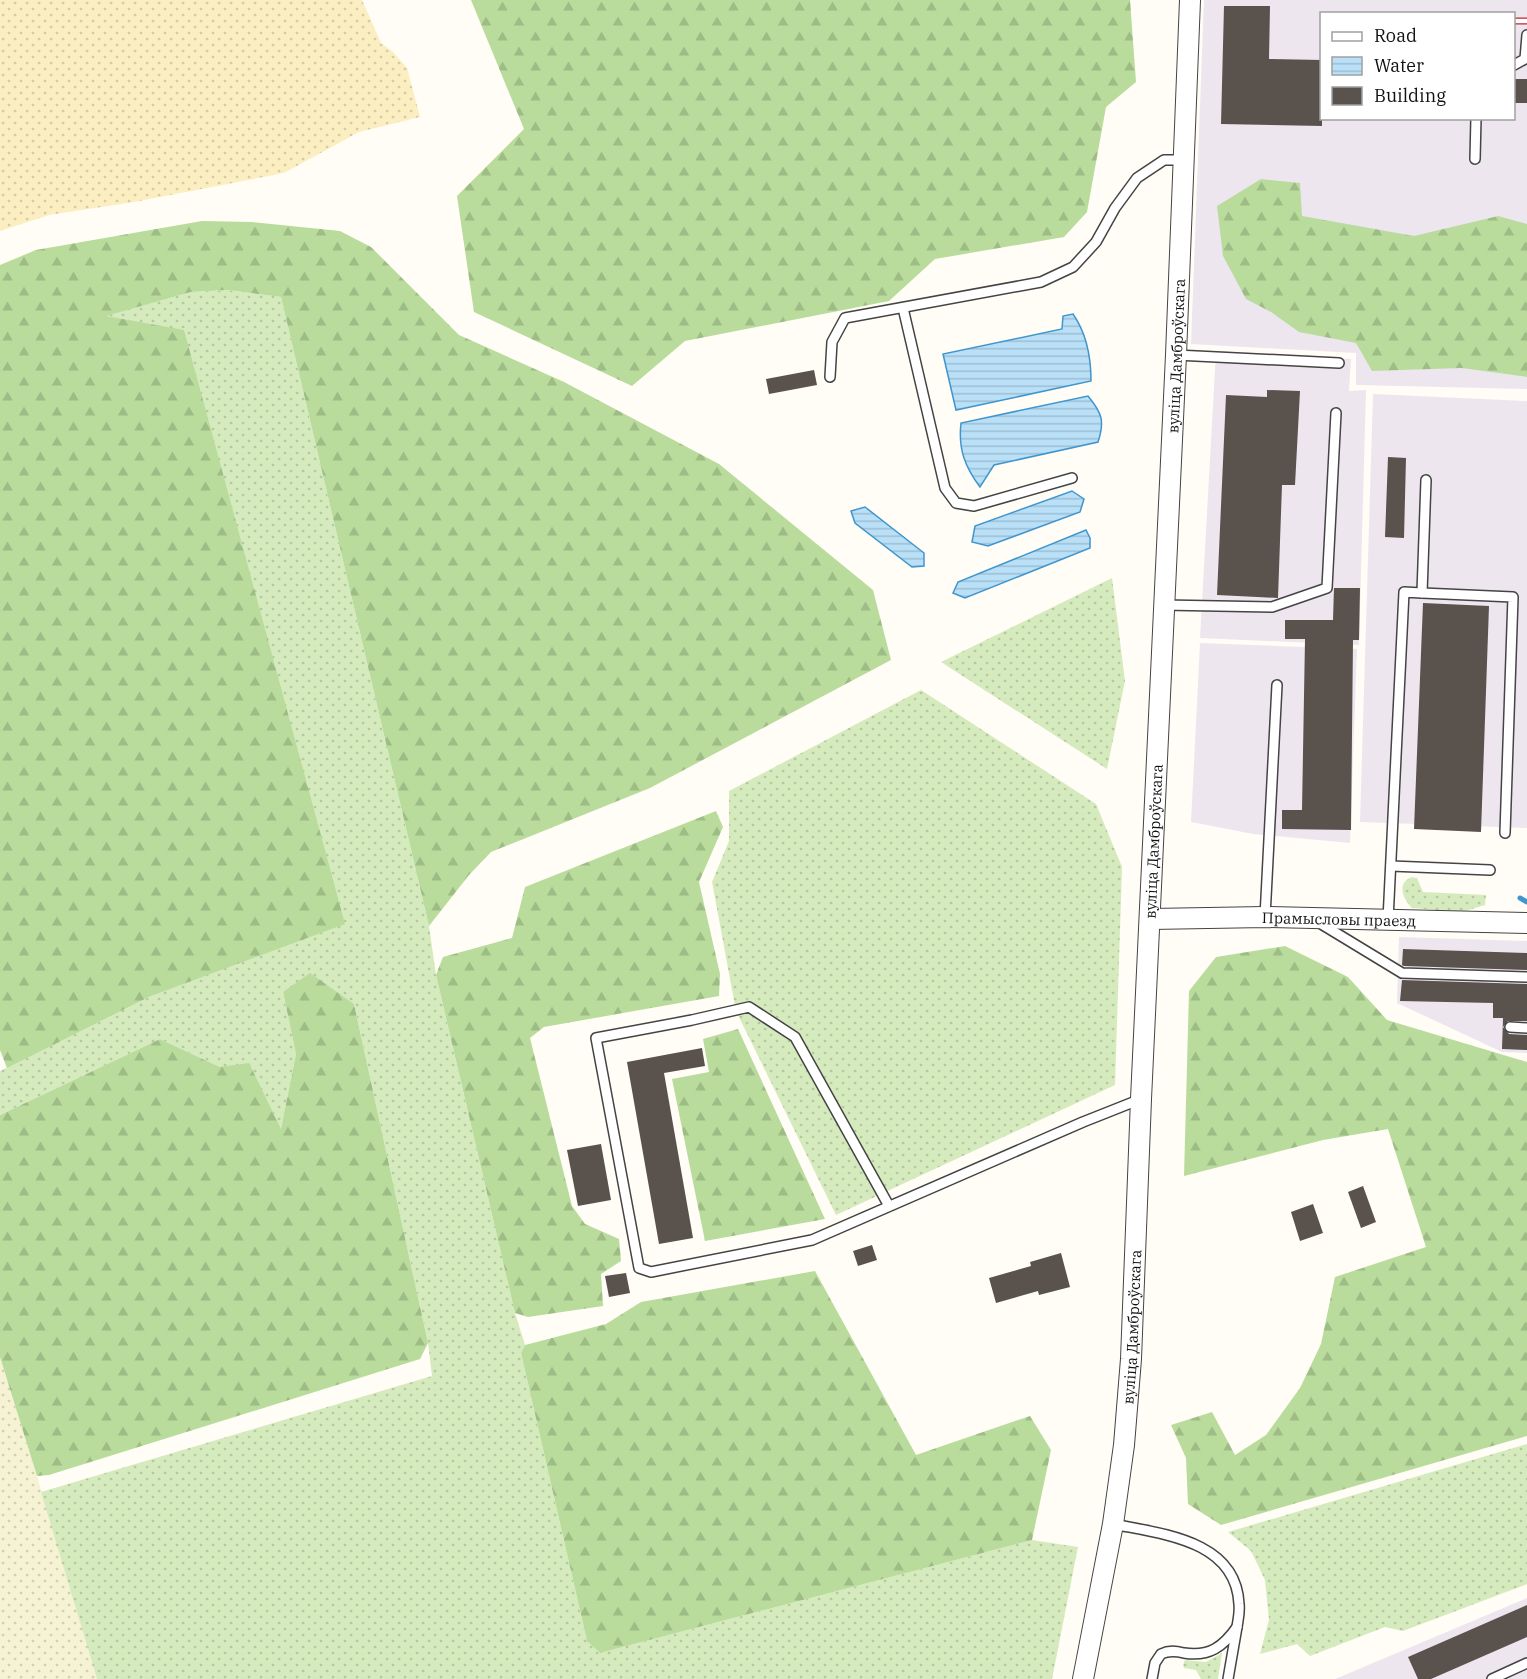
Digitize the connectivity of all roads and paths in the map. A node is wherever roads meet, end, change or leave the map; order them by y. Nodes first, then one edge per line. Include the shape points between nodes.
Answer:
1 (1190, 0) edge
2 (1527, 35) edge
3 (1526, 59) edge
4 (1476, 120) edge
5 (1475, 159) dead end
6 (1184, 160) junction
7 (903, 308) junction
8 (1176, 355) junction
9 (1339, 363) dead end
10 (830, 377) dead end
11 (1336, 413) dead end
12 (1072, 477) dead end
13 (1426, 480) dead end
14 (1422, 593) junction
15 (1163, 605) junction
16 (1277, 685) dead end
17 (1505, 833) dead end
18 (1390, 866) junction
19 (1490, 870) dead end
20 (1265, 917) junction
21 (1311, 918) junction
22 (1151, 919) junction
23 (1388, 920) junction
24 (1527, 923) edge
25 (1527, 977) edge
26 (1510, 1027) dead end
27 (1527, 1028) edge
28 (1141, 1100) junction
29 (889, 1206) junction
30 (1113, 1524) junction
31 (1237, 1627) junction
32 (1527, 1663) edge
33 (1083, 1679) edge
34 (1152, 1679) edge
35 (1228, 1679) edge
36 (1492, 1679) edge

1 - 6 street, вуліца Дамброўскага
2 - 3 lane
4 - 5 lane
6 - 7 lane via 1164,160 1137,178 1096,242 1073,267 1041,282
6 - 8 street, вуліца Дамброўскага
7 - 10 lane via 845,318 832,342
7 - 12 lane via 945,488 956,503 974,506
8 - 9 lane
8 - 15 street, вуліца Дамброўскага
11 - 15 lane via 1327,588 1272,607
13 - 14 lane
14 - 17 lane via 1513,597
14 - 18 lane via 1404,592
15 - 22 street, вуліца Дамброўскага
16 - 20 lane
18 - 19 lane
18 - 23 lane
20 - 21 street, Прамысловы праезд
20 - 22 street, Прамысловы праезд
21 - 23 street, Прамысловы праезд
21 - 25 lane via 1402,973
22 - 28 street, вуліца Дамброўскага
23 - 24 street, Прамысловы праезд
26 - 27 lane
28 - 29 lane
28 - 30 street, вуліца Дамброўскага via 1131,1359
29 - 29 lane via 812,1240 651,1272 639,1268 596,1038 749,1007 795,1037
30 - 31 lane via 1184,1540 1217,1557 1236,1588 1240,1606
30 - 33 street, вуліца Дамброўскага
31 - 34 lane via 1218,1649 1207,1654 1161,1654
31 - 35 lane
32 - 36 lane

